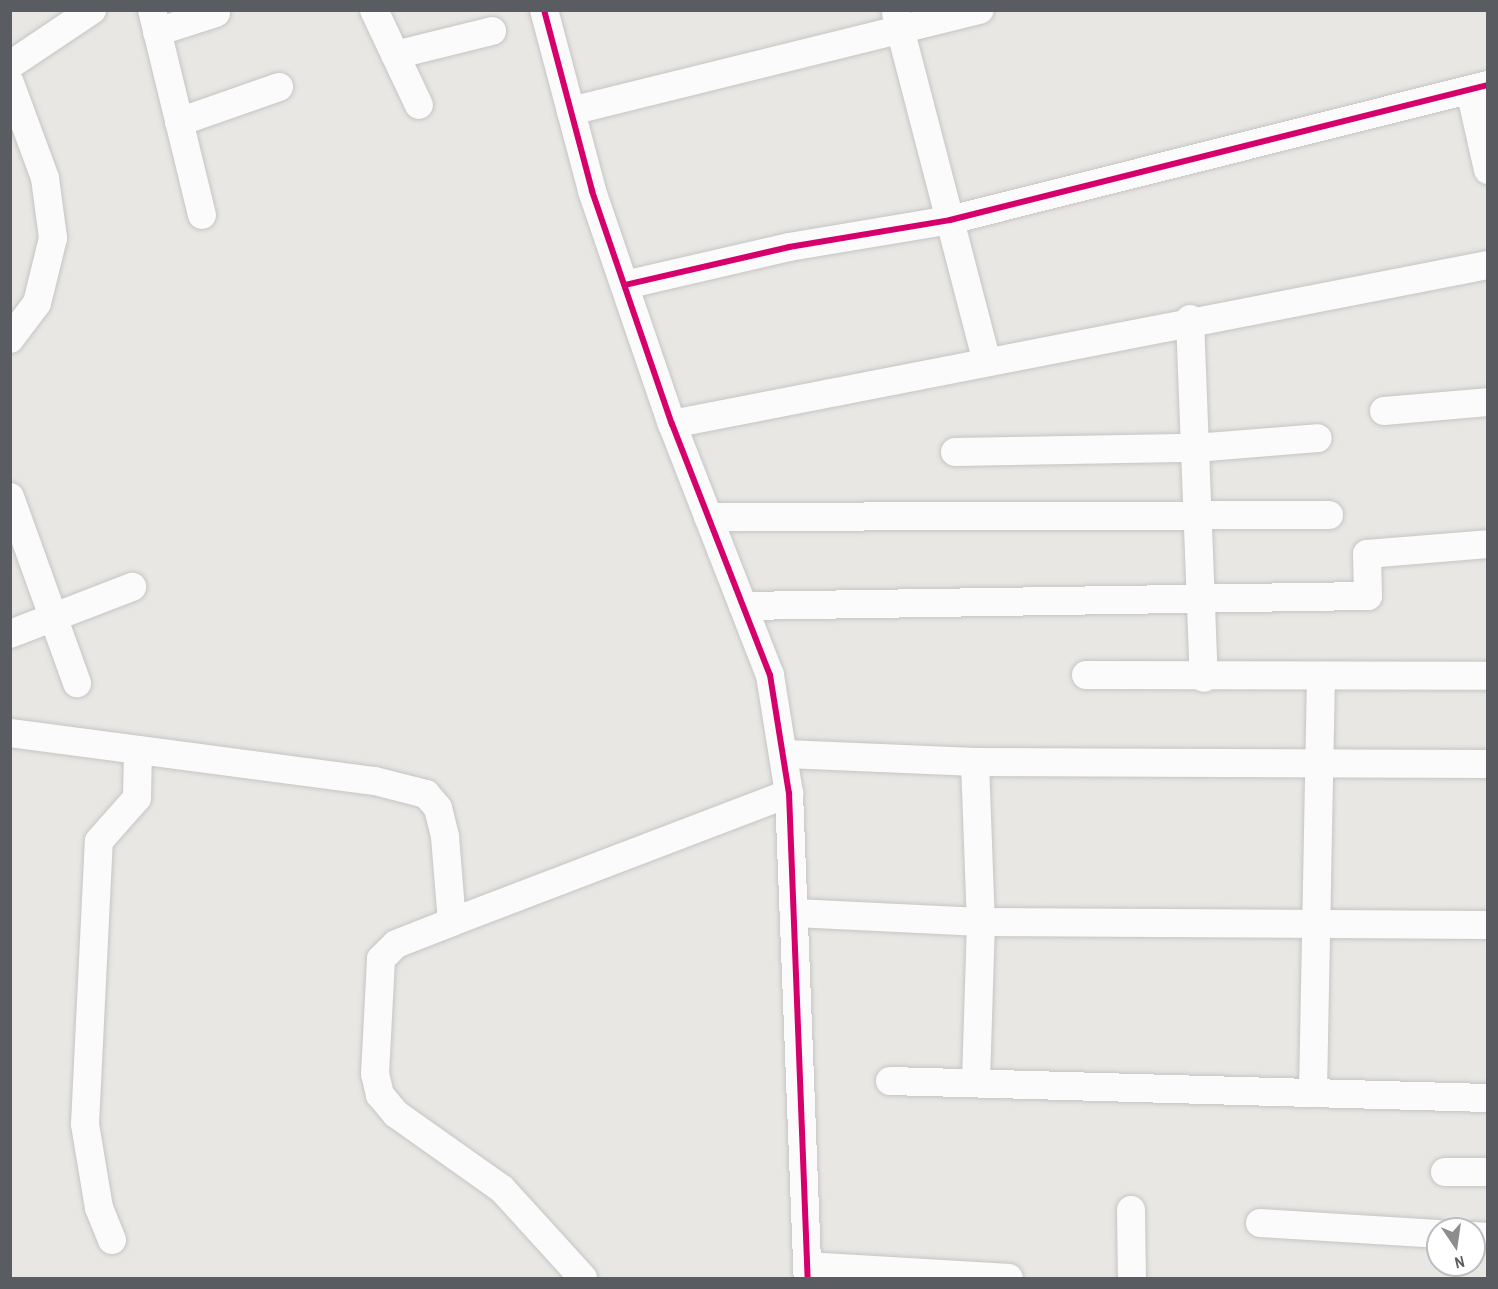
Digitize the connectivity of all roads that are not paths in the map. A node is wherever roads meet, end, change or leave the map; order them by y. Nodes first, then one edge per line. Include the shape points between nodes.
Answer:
1 (92, 10) edge
2 (374, 10) edge
3 (544, 10) edge
4 (980, 10) edge
5 (216, 13) dead end
6 (898, 20) edge
7 (155, 21) edge
8 (492, 31) dead end
9 (395, 55) junction
10 (10, 65) edge
11 (10, 83) edge
12 (279, 87) dead end
13 (1479, 87) edge
14 (419, 105) dead end
15 (571, 111) junction
16 (179, 122) junction
17 (1488, 170) edge
18 (202, 215) dead end
19 (950, 220) junction
20 (1488, 265) edge
21 (625, 285) junction
22 (1190, 319) junction
23 (10, 339) edge
24 (986, 359) junction
25 (1488, 402) edge
26 (1384, 411) dead end
27 (672, 423) junction
28 (1318, 438) dead end
29 (1195, 448) junction
30 (956, 452) dead end
31 (10, 497) edge
32 (1329, 515) dead end
33 (708, 517) junction
34 (1198, 517) junction
35 (15, 526) edge
36 (1488, 544) edge
37 (132, 587) dead end
38 (1201, 599) junction
39 (743, 606) junction
40 (52, 616) junction
41 (10, 634) edge
42 (1086, 675) dead end
43 (1488, 676) edge
44 (1321, 677) junction
45 (1204, 678) junction
46 (77, 683) dead end
47 (10, 733) edge
48 (138, 750) junction
49 (786, 754) junction
50 (975, 762) junction
51 (1316, 763) junction
52 (1488, 764) edge
53 (789, 793) junction
54 (795, 913) junction
55 (452, 922) junction
56 (981, 922) junction
57 (1488, 926) edge
58 (1316, 927) junction
59 (890, 1081) dead end
60 (976, 1083) junction
61 (1313, 1092) junction
62 (1488, 1098) edge
63 (1445, 1172) dead end
64 (1488, 1172) edge
65 (1131, 1210) dead end
66 (1260, 1222) dead end
67 (1426, 1233) edge
68 (112, 1240) dead end
69 (807, 1272) edge
70 (582, 1278) edge
71 (1009, 1278) edge
72 (1132, 1278) edge

1 - 10 street
2 - 9 street
3 - 15 street
4 - 6 street
5 - 7 street
6 - 15 street
6 - 19 street
7 - 16 street
8 - 9 street
9 - 14 street
11 - 23 street via 45,178 53,238 37,303
12 - 16 street
13 - 17 street
13 - 19 street
15 - 21 street
16 - 18 street
19 - 21 street via 789,247
19 - 24 street
20 - 22 street
21 - 27 street
22 - 24 street
22 - 29 street
24 - 27 street
25 - 26 street
27 - 33 street
28 - 29 street
29 - 30 street
29 - 34 street
31 - 35 street
32 - 34 street
33 - 34 street
33 - 39 street
34 - 38 street
35 - 40 street
36 - 38 street via 1367,554 1368,596
37 - 40 street
38 - 39 street
38 - 45 street
39 - 49 street via 770,675
40 - 41 street
40 - 46 street
42 - 45 street
43 - 44 street
44 - 45 street
44 - 51 street
47 - 48 street
48 - 55 street via 375,781 426,794 438,808 445,837
48 - 68 street via 138,798 99,842 85,1124 99,1208
49 - 50 street
49 - 53 street
50 - 51 street
50 - 56 street
51 - 52 street
51 - 58 street
53 - 54 street
53 - 55 street
54 - 56 street
54 - 69 street
55 - 70 street via 396,944 381,959 375,1074 380,1095 396,1114 502,1189
56 - 58 street
56 - 60 street
57 - 58 street
58 - 61 street
59 - 60 street
60 - 61 street
61 - 62 street
63 - 64 street
65 - 72 street
66 - 67 street
69 - 71 street

